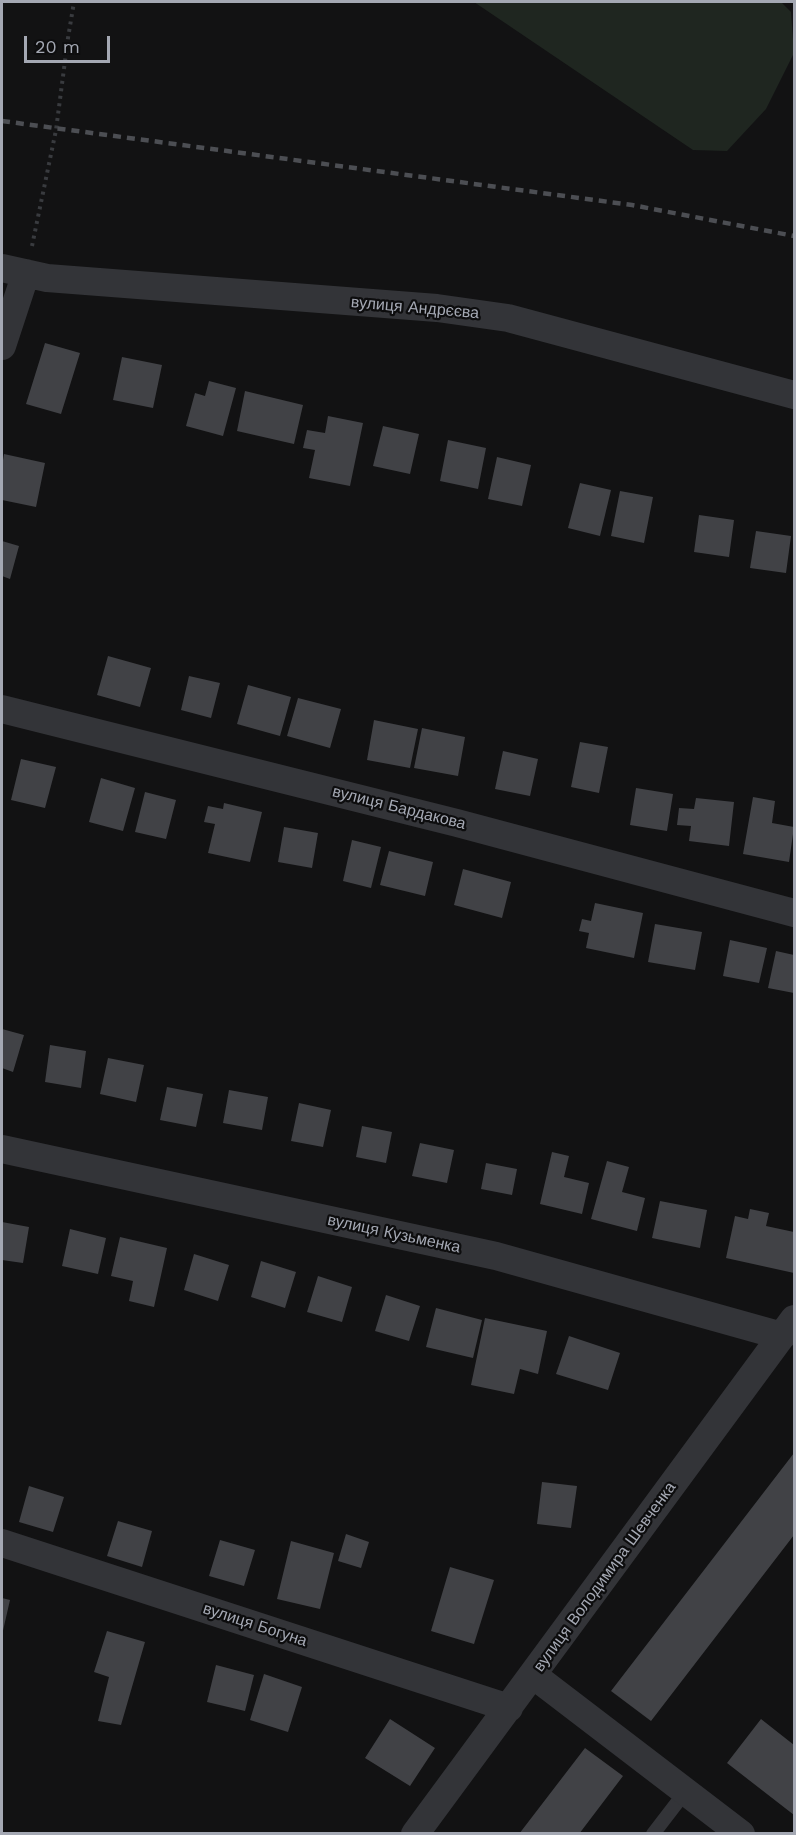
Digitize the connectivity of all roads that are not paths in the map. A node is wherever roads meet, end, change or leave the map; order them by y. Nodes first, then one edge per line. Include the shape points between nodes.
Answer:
1 (14, 270) edge
2 (2, 346) edge
3 (795, 395) edge
4 (2, 709) edge
5 (795, 913) edge
6 (2, 1149) edge
7 (788, 1328) edge
8 (2, 1543) edge
9 (533, 1675) junction
10 (508, 1708) junction
11 (686, 1791) junction
12 (415, 1833) edge
13 (653, 1833) edge
14 (741, 1833) edge

1 - 2 street
1 - 3 street, вулиця Андрєєва via 47,278 437,308 508,318
4 - 5 street, вулиця Бардакова
6 - 7 street, вулиця Кузьменка via 496,1256
7 - 9 street, вулиця Володимира Шевченка
8 - 10 street, вулиця Богуна
9 - 10 street, вулиця Володимира Шевченка
9 - 11 street
10 - 12 street, вулиця Володимира Шевченка
11 - 13 lane
11 - 14 street

